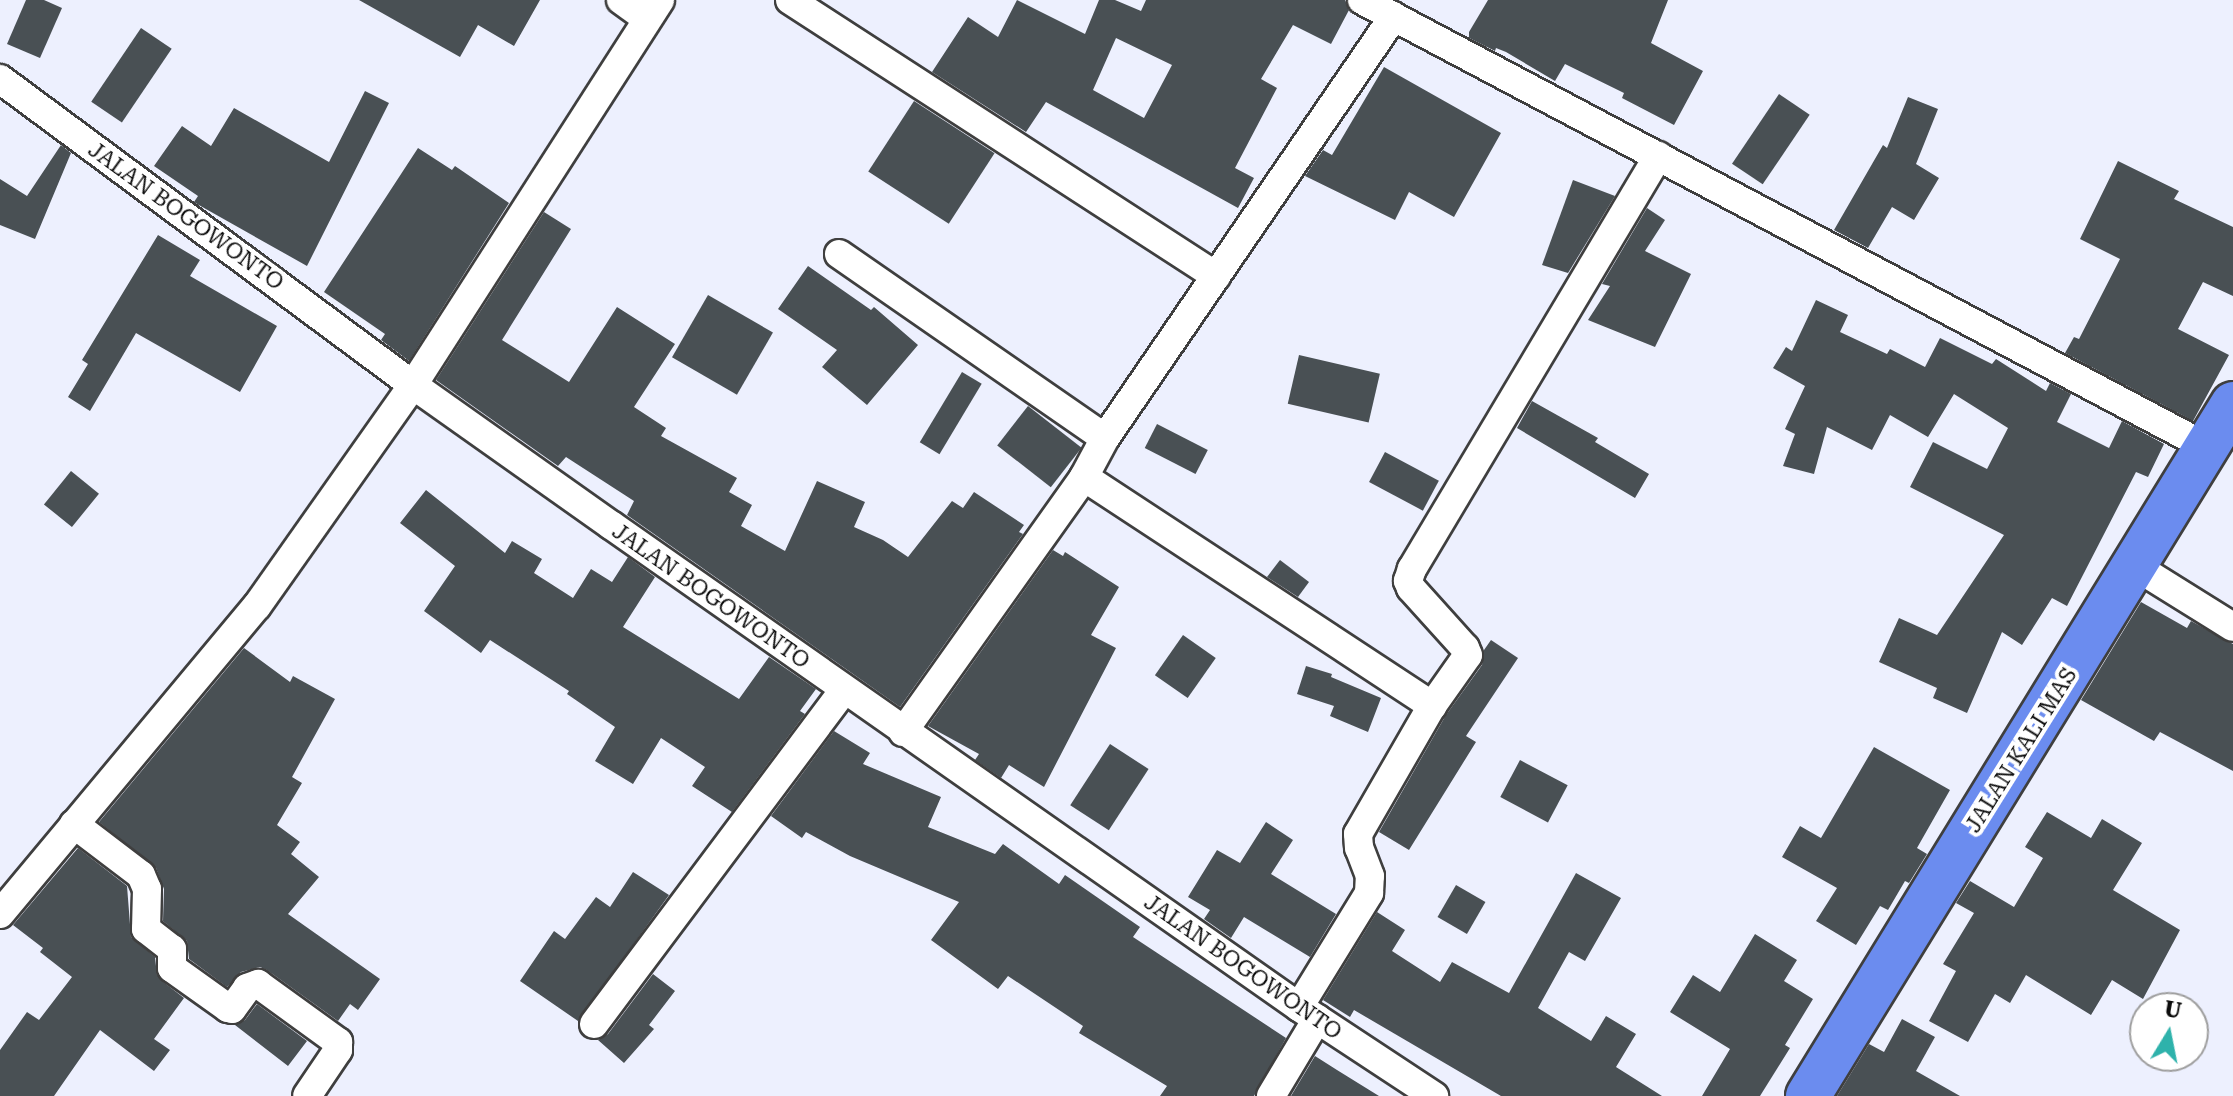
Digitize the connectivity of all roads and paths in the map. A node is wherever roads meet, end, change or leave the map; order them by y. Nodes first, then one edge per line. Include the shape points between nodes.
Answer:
1 (621, 0) edge
2 (790, 0) edge
3 (1362, 0) edge
4 (653, 10) edge
5 (1394, 16) junction
6 (0, 79) edge
7 (1658, 156) junction
8 (839, 254) dead end
9 (1216, 276) junction
10 (413, 385) junction
11 (2233, 404) edge
12 (1105, 438) junction
13 (2207, 447) junction
14 (1084, 477) junction
15 (2135, 566) junction
16 (2233, 627) edge
17 (844, 690) junction
18 (1432, 706) junction
19 (903, 732) junction
20 (74, 824) junction
21 (0, 914) edge
22 (1308, 1013) junction
23 (594, 1024) dead end
24 (307, 1096) edge
25 (1271, 1096) edge
26 (1434, 1096) edge
27 (1808, 1096) edge

1 - 4 street
2 - 9 street
3 - 5 street
4 - 10 street
5 - 7 street
5 - 9 street
6 - 10 street, JALAN BOGOWONTO
7 - 13 street
7 - 18 street via 1412,569 1411,588 1468,655
8 - 12 street
9 - 12 street
10 - 17 street, JALAN BOGOWONTO
10 - 20 street via 257,606
11 - 13 main road, JALAN KALI MAS
12 - 14 street
13 - 15 main road, JALAN KALI MAS
14 - 18 street
14 - 19 street
15 - 16 street
15 - 27 main road, JALAN KALI MAS
17 - 19 street, JALAN BOGOWONTO
17 - 23 street
18 - 22 street via 1358,834 1370,876 1369,893
19 - 22 street, JALAN BOGOWONTO
20 - 21 street
20 - 24 street via 141,875 147,889 146,929 172,949 172,968 232,1009 247,988 258,984 338,1042
22 - 25 street
22 - 26 street, JALAN BOGOWONTO

